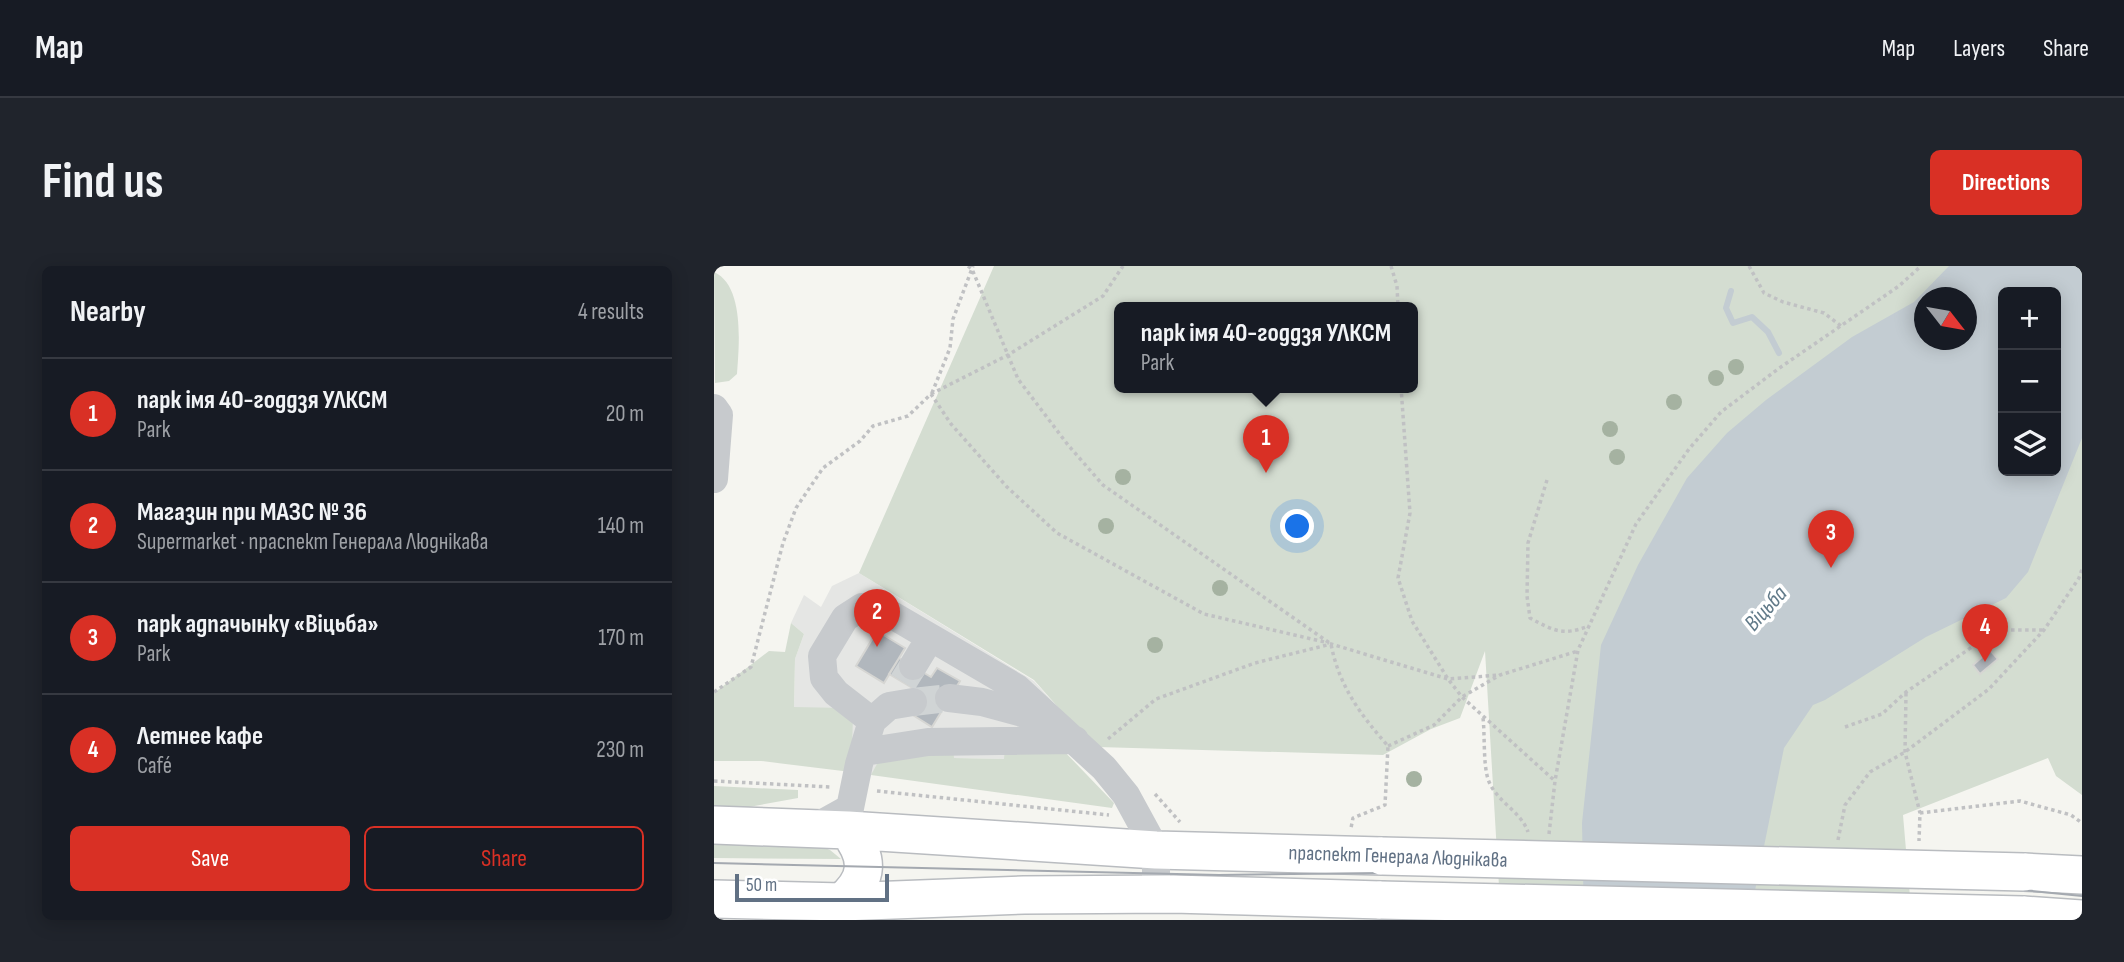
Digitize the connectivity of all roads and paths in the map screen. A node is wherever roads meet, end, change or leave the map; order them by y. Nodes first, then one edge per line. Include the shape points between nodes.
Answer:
1 (1123, 266) edge
2 (1391, 266) edge
3 (1749, 266) edge
4 (1922, 266) edge
5 (971, 267) edge
6 (1398, 302) edge
7 (1841, 326) junction
8 (1008, 355) junction
9 (1401, 393) edge
10 (931, 394) junction
11 (714, 408) edge
12 (714, 479) edge
13 (1547, 480) dead end
14 (2082, 569) edge
15 (1589, 626) junction
16 (2044, 630) junction
17 (930, 638) junction
18 (1331, 644) junction
19 (1578, 650) junction
20 (1500, 675) junction
21 (1448, 679) junction
22 (714, 692) edge
23 (1906, 692) junction
24 (898, 696) junction
25 (1462, 697) junction
26 (949, 698) tunnel mouth
27 (1483, 716) junction
28 (1051, 721) junction
29 (1845, 727) dead end
30 (1075, 740) junction
31 (1106, 740) dead end
32 (1388, 746) junction
33 (864, 752) junction
34 (1905, 752) junction
35 (714, 781) edge
36 (1555, 781) junction
37 (853, 789) junction
38 (1920, 813) junction
39 (1181, 822) dead end
40 (2082, 823) edge
41 (714, 825) edge
42 (831, 829) junction
43 (1148, 834) junction
44 (1529, 838) dead end
45 (1349, 839) dead end
46 (1550, 840) dead end
47 (1838, 843) dead end
48 (1918, 847) dead end
49 (2082, 875) edge
50 (1156, 894) junction
51 (714, 900) edge
52 (842, 902) junction
53 (2082, 919) edge

1 - 8 path via 1103,296
2 - 6 path
3 - 7 path via 1764,293 1824,313
4 - 7 path
5 - 8 path
5 - 10 path via 953,319 950,348
7 - 15 path via 1721,412 1689,449 1636,524
8 - 10 path
8 - 18 path via 1018,379 1103,485
9 - 21 path via 1410,513 1398,578 1412,621
10 - 18 path via 1007,487 1057,533 1204,614
10 - 22 path via 908,416 873,426 824,468 796,508 783,543 751,667
11 - 12 street via 719,415
13 - 15 path via 1528,543 1530,618 1553,631 1572,633
14 - 16 path
15 - 19 path
16 - 23 path via 1997,630
16 - 34 path via 1989,689
17 - 24 street
17 - 24 street via 880,608 862,607 845,618 822,656 824,678 836,693
17 - 28 street via 1017,688
18 - 21 path
18 - 31 path via 1255,663 1156,699
18 - 32 path via 1336,670 1361,715
19 - 20 path
19 - 36 path
20 - 21 path
20 - 25 path
21 - 25 path
23 - 29 path via 1882,715
23 - 34 path
24 - 33 street
25 - 27 path
25 - 32 path via 1434,724
26 - 28 street
27 - 36 path
27 - 44 path via 1489,780 1524,823
28 - 30 street
30 - 33 street via 928,742
30 - 43 street via 1126,795
32 - 45 path via 1385,805 1353,818
33 - 37 street
34 - 38 path
34 - 47 path via 1870,772 1845,805
35 - 37 path
36 - 46 path
37 - 42 street via 850,808
37 - 43 path
38 - 40 path via 2020,801 2071,815
38 - 48 path
39 - 43 path
41 - 42 main road, праспект Генерала Люднікава
42 - 43 main road, праспект Генерала Люднікава
42 - 52 main road via 860,847 864,866 854,892
43 - 49 main road, праспект Генерала Люднікава, bridge via 1382,856
43 - 50 street
50 - 52 main road, праспект Генерала Люднікава
50 - 53 main road, праспект Генерала Люднікава, bridge
51 - 52 main road, праспект Генерала Люднікава

